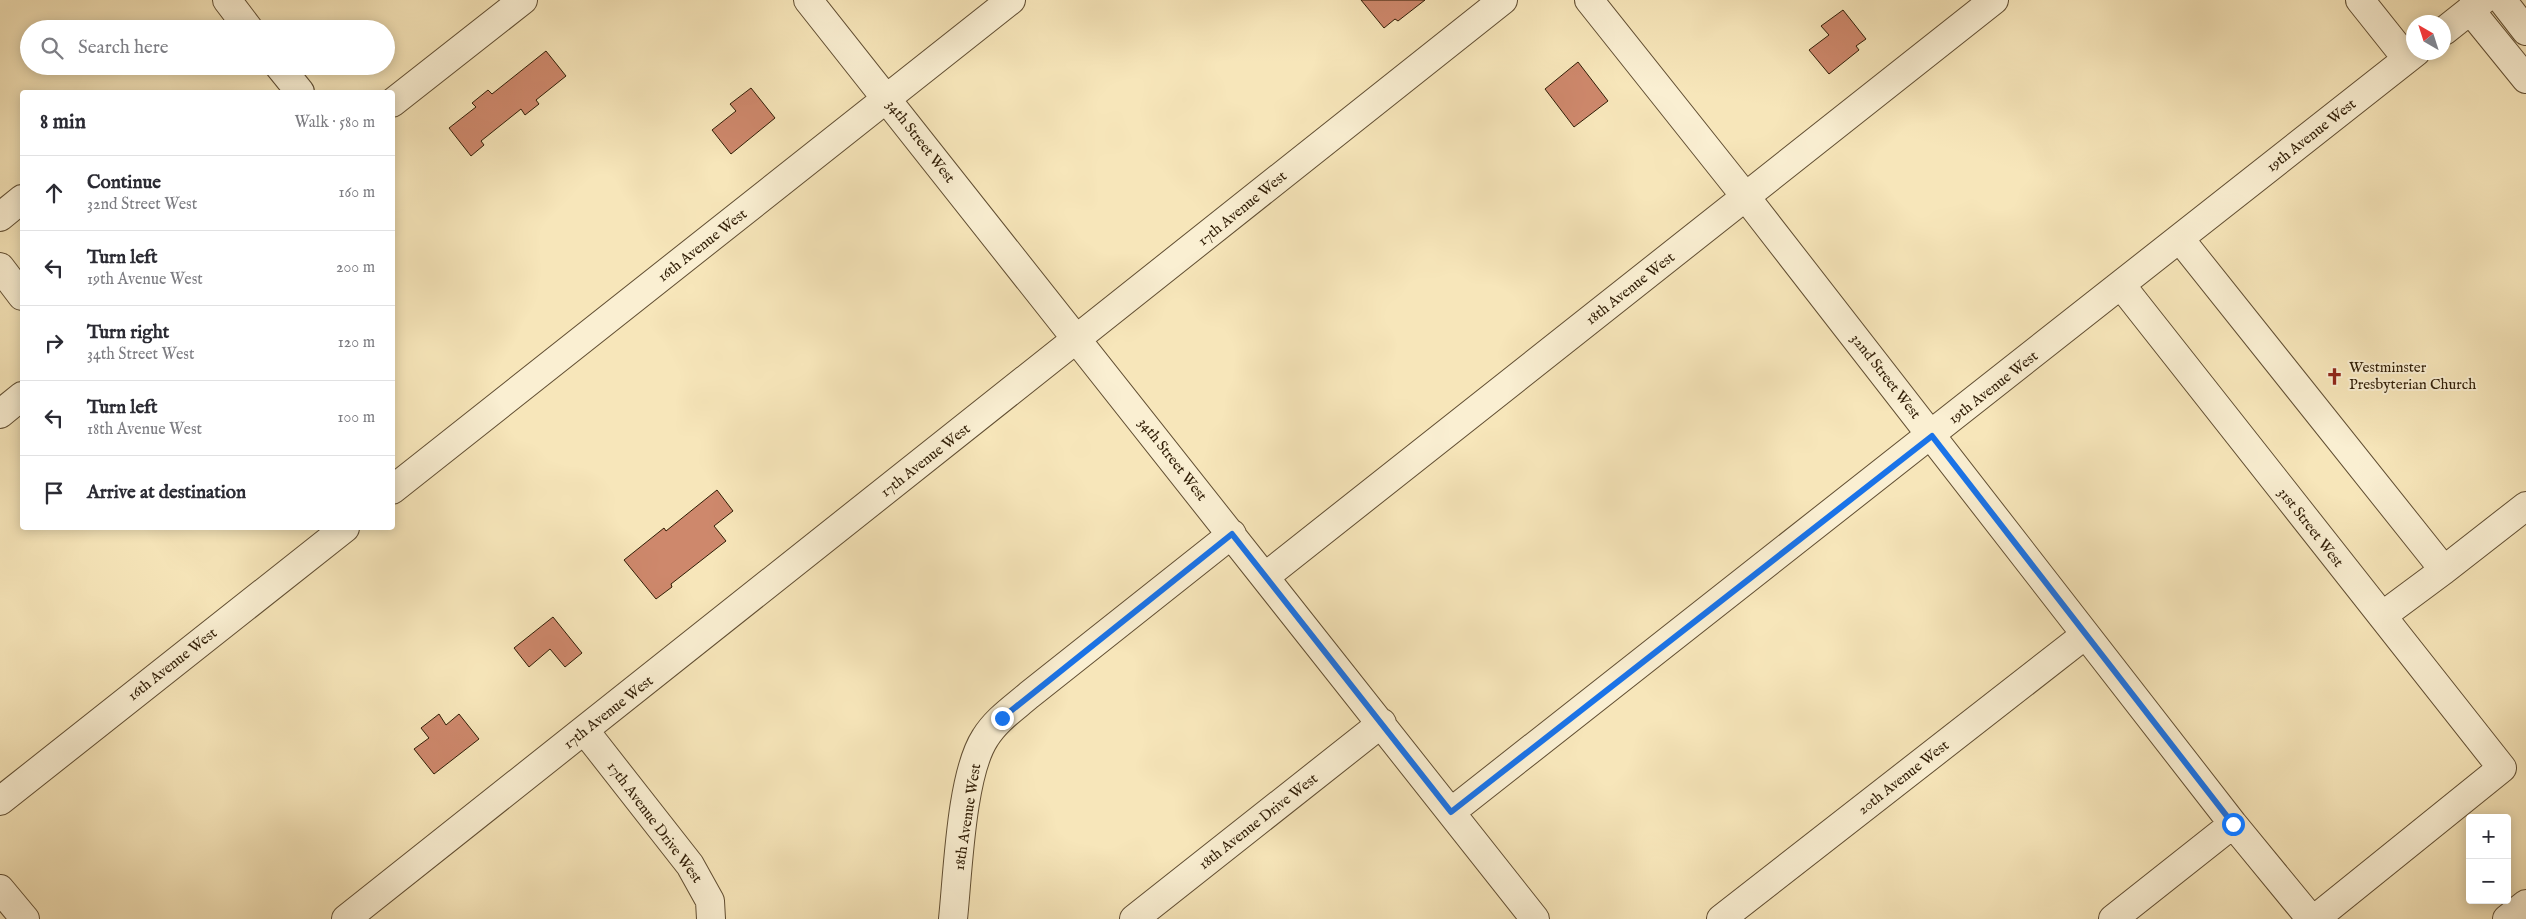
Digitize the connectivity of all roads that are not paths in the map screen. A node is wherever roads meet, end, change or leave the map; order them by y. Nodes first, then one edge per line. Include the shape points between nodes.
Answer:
1 (227, 0) edge
2 (523, 0) edge
3 (808, 0) edge
4 (1011, 0) edge
5 (1503, 0) edge
6 (1589, 0) edge
7 (1994, 0) edge
8 (2360, 0) edge
9 (2502, 0) edge
10 (2476, 5) edge
11 (243, 20) edge
12 (2451, 25) edge
13 (2526, 31) edge
14 (2406, 50) edge
15 (2407, 60) edge
16 (286, 75) edge
17 (2526, 79) edge
18 (298, 90) edge
19 (887, 98) junction
20 (395, 101) edge
21 (1745, 196) junction
22 (20, 201) edge
23 (0, 217) edge
24 (2180, 239) junction
25 (0, 267) edge
26 (2121, 285) junction
27 (20, 293) edge
28 (1078, 339) junction
29 (20, 398) edge
30 (0, 414) edge
31 (1932, 436) junction
32 (395, 488) edge
33 (2526, 506) edge
34 (342, 530) edge
35 (1232, 534) junction
36 (2444, 570) junction
37 (1266, 576) junction
38 (2382, 616) junction
39 (2085, 635) junction
40 (1382, 723) junction
41 (585, 731) junction
42 (0, 801) edge
43 (1451, 812) junction
44 (2233, 824) junction
45 (0, 889) edge
46 (2526, 904) edge
47 (25, 919) edge
48 (346, 919) edge
49 (711, 919) edge
50 (953, 919) edge
51 (1134, 919) edge
52 (1535, 919) edge
53 (1721, 919) edge
54 (2113, 919) edge
55 (2313, 919) edge
56 (2507, 919) edge

1 - 11 street
2 - 20 street
3 - 19 street, 34th Street West
4 - 19 street, 16th Avenue West
5 - 28 street, 17th Avenue West
6 - 21 street, 32nd Street West
7 - 21 street, 18th Avenue West
8 - 14 street
9 - 13 street
10 - 12 street
10 - 17 street
15 - 24 street, 19th Avenue West
16 - 18 street
19 - 28 street, 34th Street West
19 - 32 street, 16th Avenue West
21 - 31 street, 32nd Street West
21 - 37 street, 18th Avenue West
22 - 23 street
24 - 26 street, 19th Avenue West
24 - 36 street
25 - 27 street
26 - 31 street, 19th Avenue West
26 - 38 street, 31st Street West
28 - 35 street, 34th Street West
28 - 41 street, 17th Avenue West
29 - 30 street
31 - 39 street, 32nd Street West
31 - 43 street, 19th Avenue West
33 - 36 street
34 - 42 street, 16th Avenue West
35 - 37 street, 34th Street West
35 - 50 street, 18th Avenue West via 1029,694 985,738 973,764
36 - 38 street
37 - 40 street, 34th Street West
38 - 55 street, 31st Street West via 2502,768
39 - 44 street, 32nd Street West
39 - 53 street, 20th Avenue West
40 - 43 street, 34th Street West
40 - 51 street, 18th Avenue Drive West
41 - 48 street, 17th Avenue West
41 - 49 street, 17th Avenue Drive West via 690,865 710,901
43 - 52 street, 34th Street West
44 - 54 street
44 - 55 street, 32nd Street West
45 - 47 street
46 - 56 street

